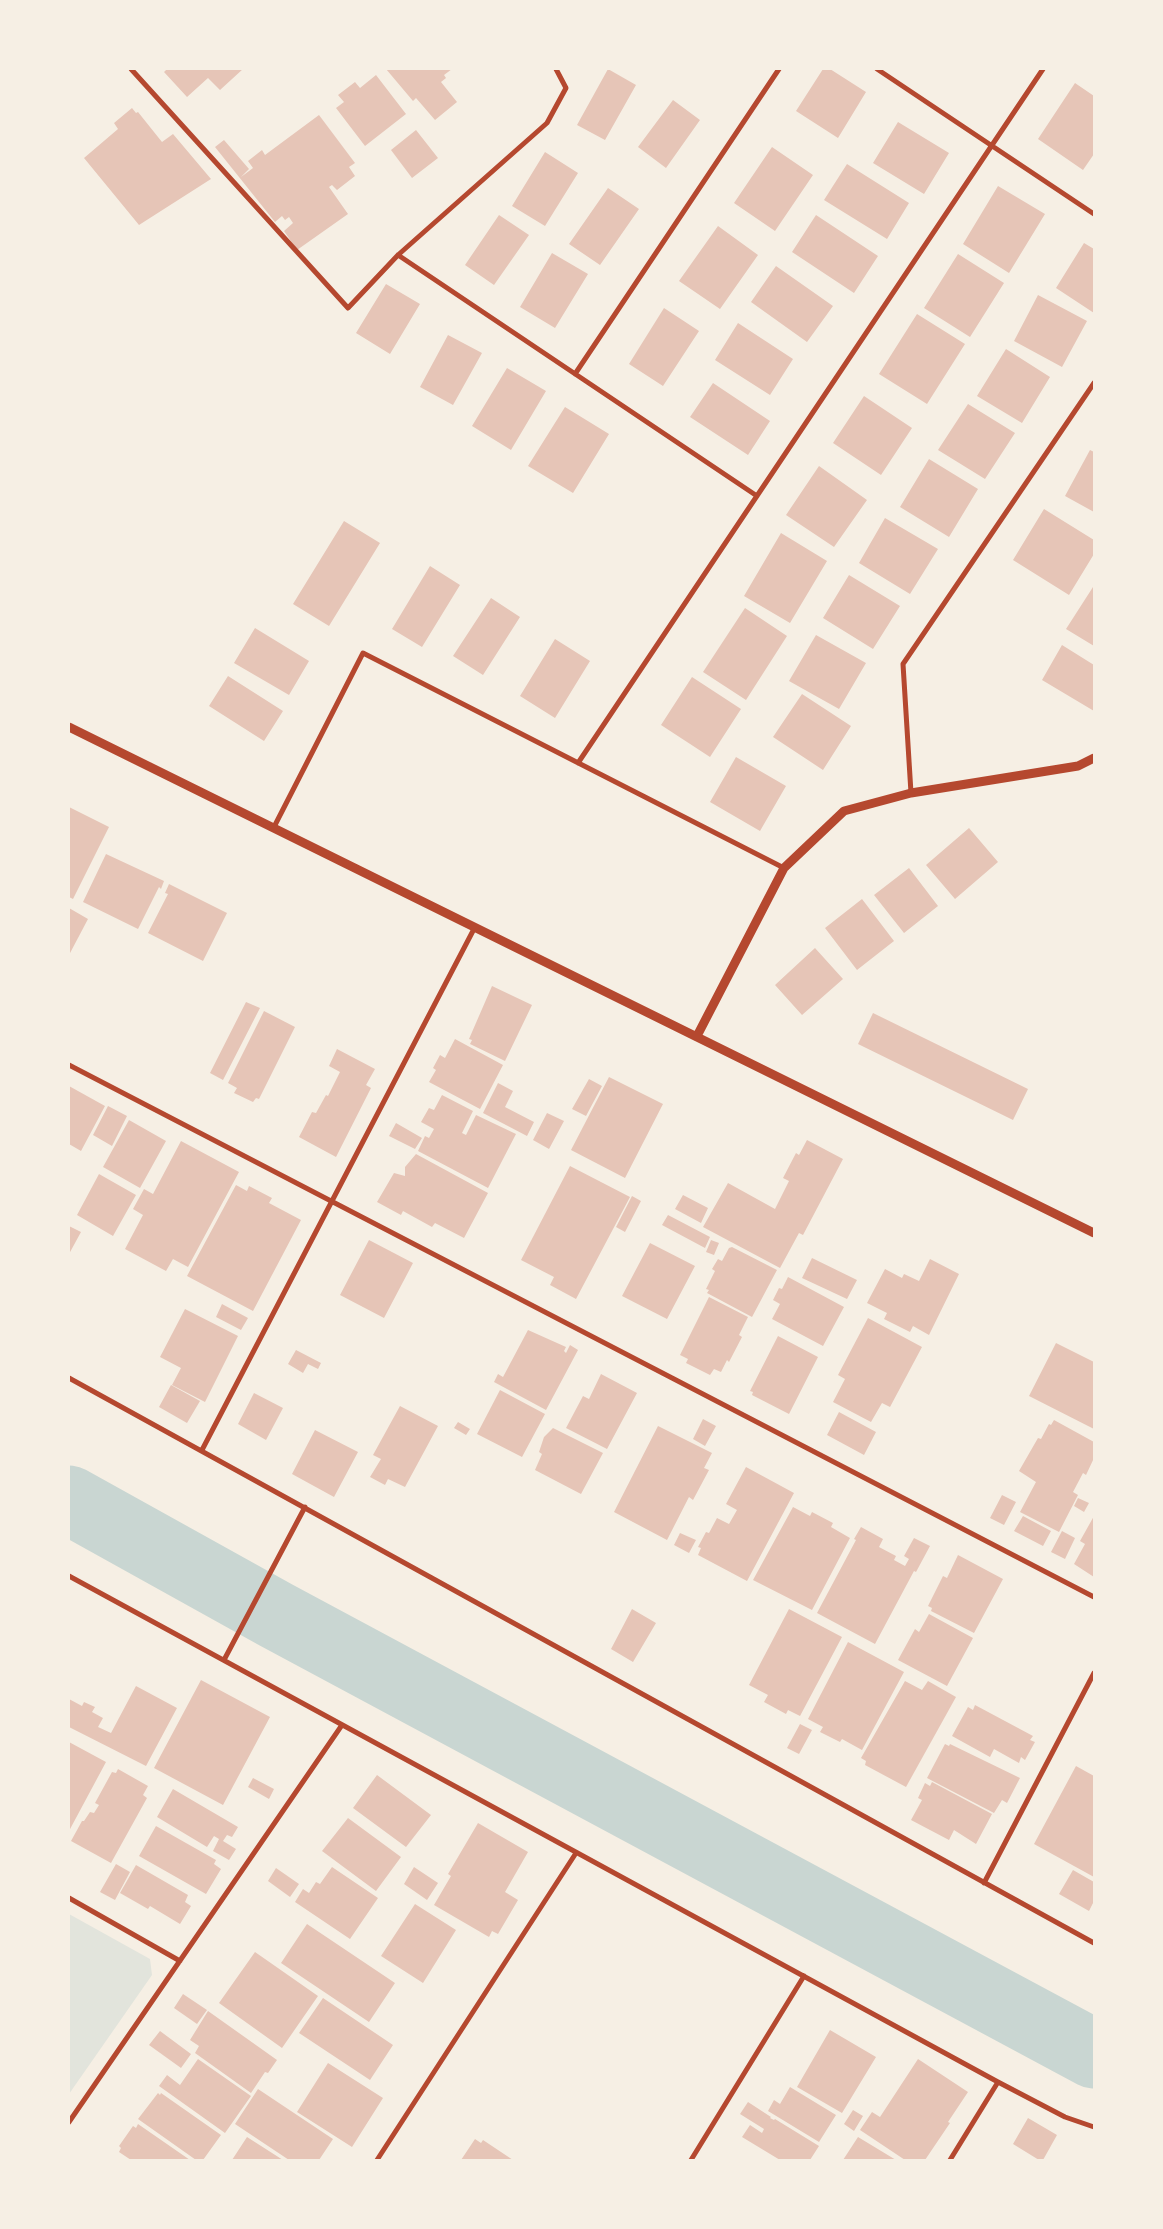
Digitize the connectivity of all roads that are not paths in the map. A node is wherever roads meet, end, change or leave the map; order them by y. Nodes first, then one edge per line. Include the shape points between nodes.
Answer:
1 (131, 69) edge
2 (556, 69) edge
3 (779, 69) edge
4 (877, 69) edge
5 (1043, 69) edge
6 (992, 145) junction
7 (1094, 214) edge
8 (398, 255) junction
9 (575, 374) junction
10 (1094, 383) edge
11 (757, 496) junction
12 (69, 727) edge
13 (1094, 758) edge
14 (578, 763) junction
15 (911, 793) junction
16 (274, 827) junction
17 (784, 868) junction
18 (475, 927) junction
19 (697, 1036) junction
20 (69, 1065) edge
21 (332, 1200) junction
22 (1094, 1233) edge
23 (69, 1378) edge
24 (202, 1450) junction
25 (305, 1507) junction
26 (69, 1576) edge
27 (1094, 1596) edge
28 (224, 1660) junction
29 (1094, 1673) edge
30 (342, 1725) junction
31 (576, 1853) junction
32 (984, 1883) junction
33 (69, 1898) edge
34 (1094, 1943) edge
35 (180, 1961) junction
36 (804, 1976) junction
37 (998, 2082) junction
38 (69, 2122) edge
39 (1094, 2127) edge
40 (376, 2160) edge
41 (691, 2160) edge
42 (950, 2160) edge

1 - 8 street via 348,308
2 - 8 street via 566,88 547,123
3 - 9 street
4 - 6 street
5 - 6 street
6 - 7 street
6 - 11 street
8 - 9 street
9 - 11 street
10 - 15 street via 903,664
11 - 14 street
12 - 16 street
13 - 15 street via 1078,766
14 - 16 street via 363,653
14 - 17 street
15 - 17 street via 844,810
16 - 18 street
17 - 19 street
18 - 19 street
18 - 21 street
19 - 22 street
20 - 21 street
21 - 24 street
21 - 27 street
23 - 24 street
24 - 25 street
25 - 28 street
25 - 32 street
26 - 28 street
28 - 30 street
29 - 32 street
30 - 31 street
30 - 35 street
31 - 36 street
31 - 40 street
32 - 34 street
33 - 35 street
35 - 38 street
36 - 37 street
36 - 41 street
37 - 39 street via 1065,2117
37 - 42 street

